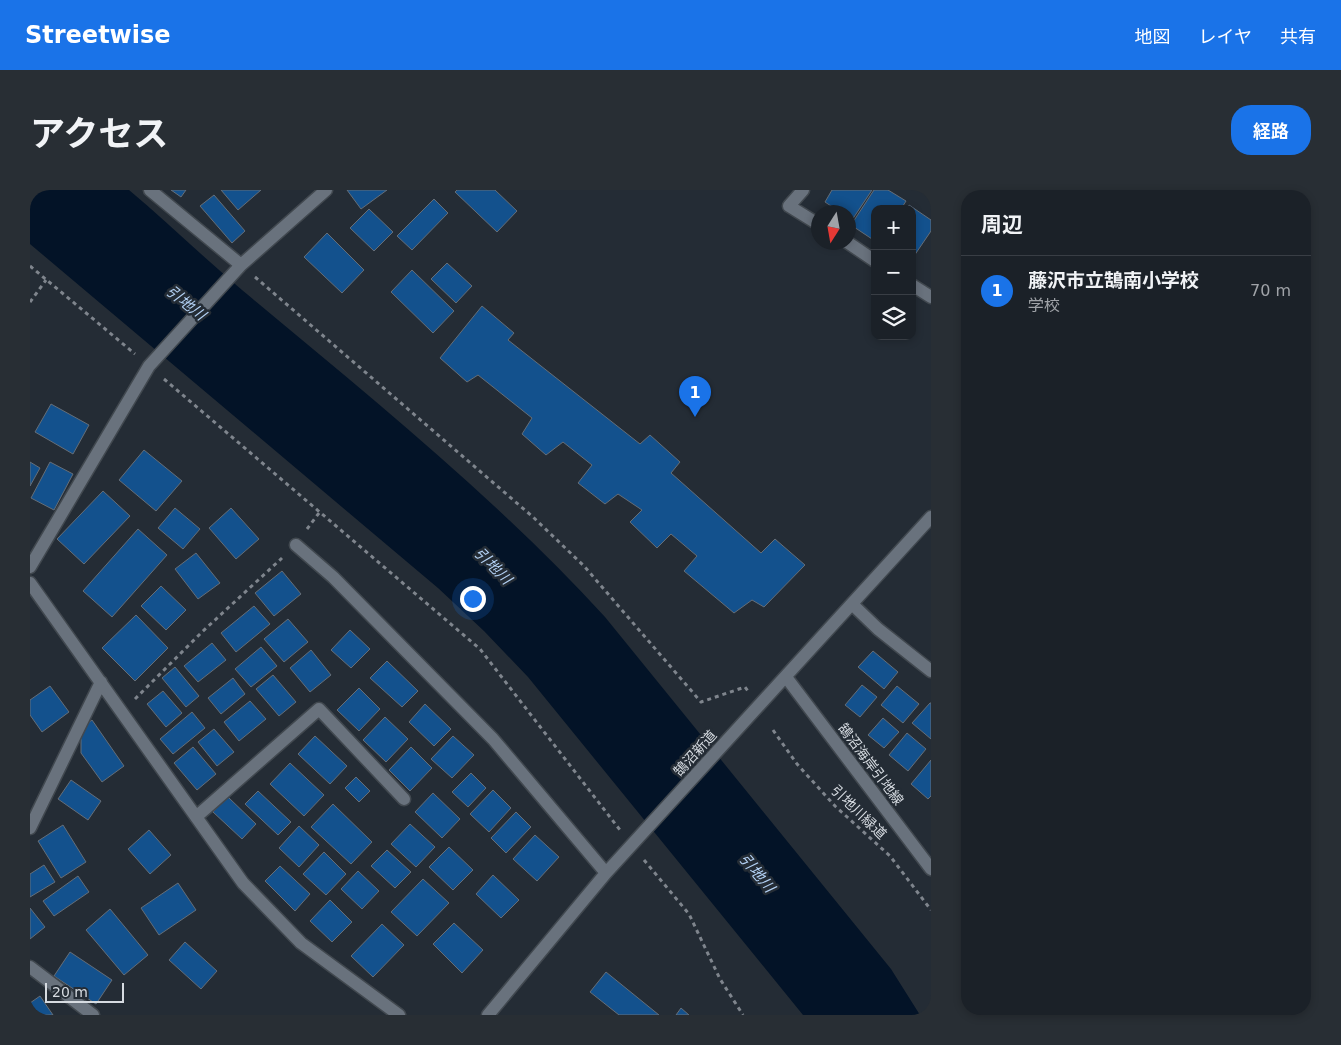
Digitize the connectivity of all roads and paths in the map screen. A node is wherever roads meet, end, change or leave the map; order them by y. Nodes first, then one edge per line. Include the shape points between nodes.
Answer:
1 (150, 190) edge
2 (326, 190) edge
3 (803, 190) edge
4 (811, 220) edge
5 (856, 248) edge
6 (871, 257) edge
7 (30, 266) edge
8 (237, 270) junction
9 (46, 280) junction
10 (916, 288) edge
11 (931, 297) edge
12 (30, 302) edge
13 (149, 366) junction
14 (319, 513) junction
15 (931, 517) edge
16 (296, 545) junction
17 (30, 567) edge
18 (30, 583) edge
19 (852, 604) junction
20 (931, 671) edge
21 (786, 677) junction
22 (101, 682) junction
23 (758, 706) junction
24 (122, 712) junction
25 (773, 730) dead end
26 (404, 799) dead end
27 (196, 817) junction
28 (30, 828) edge
29 (634, 842) junction
30 (931, 869) edge
31 (606, 873) junction
32 (931, 910) edge
33 (30, 967) edge
34 (93, 1015) edge
35 (399, 1015) edge
36 (488, 1015) edge
37 (743, 1015) edge

1 - 8 street
2 - 8 street
3 - 4 street via 789,206
5 - 6 street
7 - 9 path
8 - 13 street
8 - 23 path via 533,517 584,566 701,702 745,687
9 - 12 path
9 - 13 path
10 - 11 street
13 - 14 path
13 - 17 street
14 - 16 path
14 - 29 path via 480,649
15 - 19 street, 鵠沼新道
16 - 24 path
16 - 31 street via 333,577 493,738
18 - 22 street
19 - 20 street
19 - 21 street, 鵠沼新道
21 - 23 street, 鵠沼新道
21 - 30 street, 鵠沼海岸引地線
22 - 24 street
22 - 28 street
23 - 29 street, 鵠沼新道
24 - 27 street
25 - 32 path, 引地川緑道 via 797,764 835,806 890,856
26 - 27 street via 319,709
27 - 35 street via 243,883 301,944
29 - 31 street, 鵠沼新道
29 - 37 path via 689,914 720,979
31 - 36 street, 鵠沼新道
33 - 34 street

